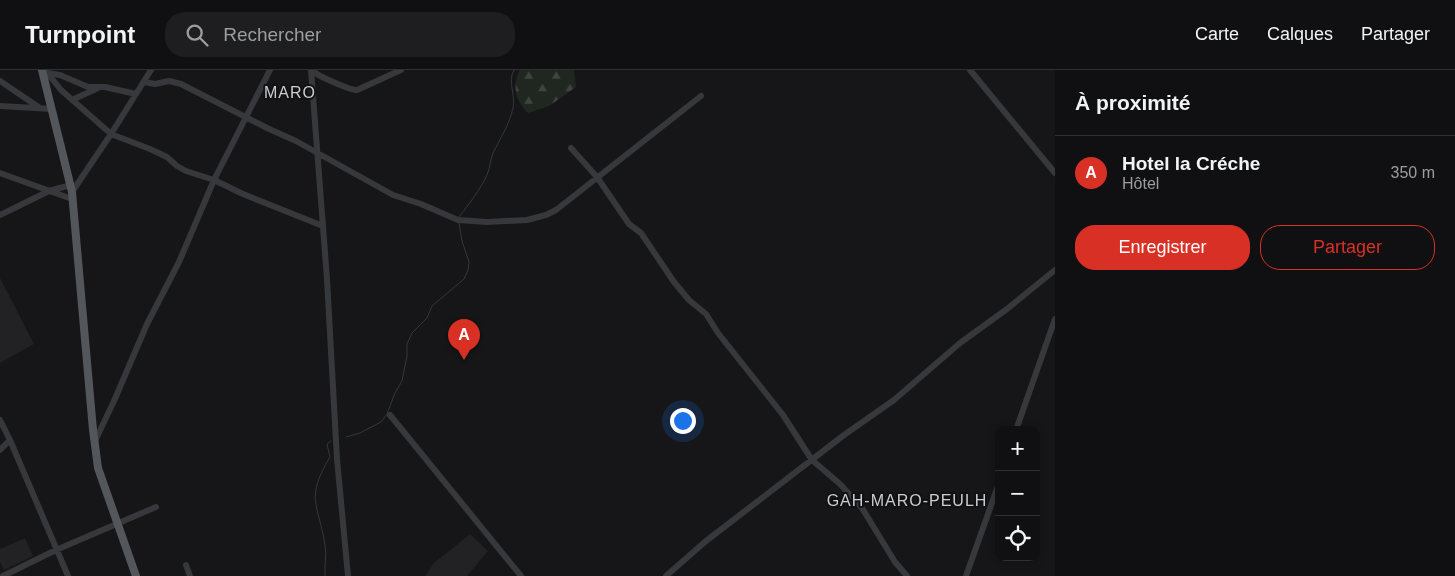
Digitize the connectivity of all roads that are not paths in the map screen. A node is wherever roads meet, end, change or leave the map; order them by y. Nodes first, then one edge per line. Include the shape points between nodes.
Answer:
1 (151, 70) edge
2 (270, 70) edge
3 (311, 70) edge
4 (402, 70) edge
5 (970, 70) edge
6 (45, 71) edge
7 (0, 81) edge
8 (144, 82) junction
9 (100, 88) junction
10 (136, 94) junction
11 (701, 96) dead end
12 (72, 100) junction
13 (0, 106) edge
14 (40, 108) junction
15 (52, 109) junction
16 (245, 117) junction
17 (111, 134) junction
18 (570, 148) dead end
19 (316, 153) junction
20 (0, 173) edge
21 (1055, 174) edge
22 (596, 177) junction
23 (214, 180) junction
24 (49, 192) junction
25 (72, 192) junction
26 (0, 215) edge
27 (323, 226) junction
28 (1055, 270) edge
29 (1055, 319) edge
30 (390, 415) dead end
31 (0, 420) edge
32 (1017, 426) edge
33 (10, 440) junction
34 (94, 441) junction
35 (0, 450) edge
36 (812, 460) junction
37 (995, 494) edge
38 (156, 506) dead end
39 (117, 523) junction
40 (56, 550) junction
41 (186, 565) dead end
42 (3, 576) edge
43 (68, 576) edge
44 (136, 576) edge
45 (190, 576) edge
46 (348, 576) edge
47 (521, 576) edge
48 (666, 576) edge
49 (907, 576) edge
50 (966, 576) edge

1 - 8 street
2 - 16 street
3 - 4 street via 351,90
3 - 19 street
5 - 21 street
6 - 9 street
6 - 12 street
6 - 15 main road
7 - 14 street
8 - 10 street
8 - 16 street via 181,84
9 - 10 street
9 - 12 street
10 - 17 street
11 - 22 street
12 - 17 street
13 - 14 street
14 - 15 street
15 - 25 main road
16 - 19 street
16 - 23 street
17 - 23 street via 167,157 186,171
17 - 25 street
18 - 22 street
19 - 22 street via 393,195 458,220 469,221 526,220 546,215
19 - 27 street
20 - 24 street
22 - 36 street via 629,224 641,233 674,282 706,314 783,415
23 - 27 street
23 - 34 street
24 - 25 street
24 - 25 street
24 - 26 street
25 - 34 main road
27 - 46 street via 337,459
28 - 36 street via 954,348 894,400
29 - 32 street
30 - 47 street
31 - 33 street
33 - 35 street
33 - 40 street
34 - 39 main road via 98,468
36 - 48 street via 706,541
36 - 49 street via 862,508
37 - 50 street
38 - 39 street
39 - 40 street
39 - 44 main road
40 - 42 street
40 - 43 street
41 - 45 street

